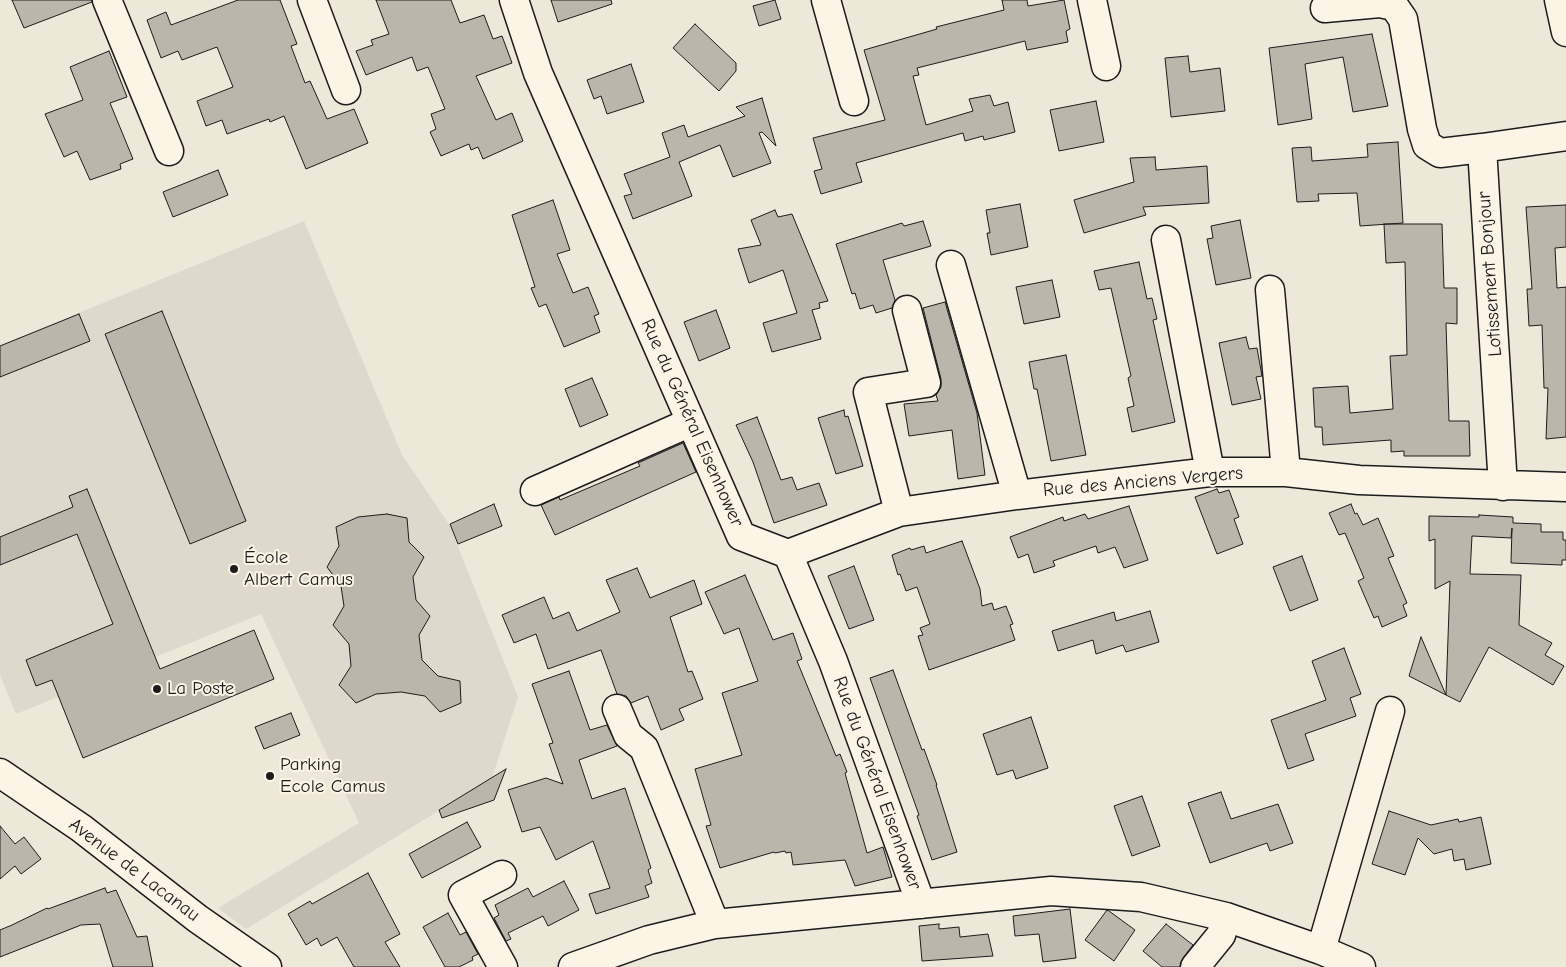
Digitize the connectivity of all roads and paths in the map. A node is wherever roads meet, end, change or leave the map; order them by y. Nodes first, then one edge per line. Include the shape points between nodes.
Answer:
1 (107, 0) edge
2 (312, 0) edge
3 (514, 0) edge
4 (826, 0) edge
5 (1092, 0) edge
6 (1559, 0) edge
7 (1325, 8) dead end
8 (1566, 32) edge
9 (1106, 66) dead end
10 (346, 90) dead end
11 (854, 101) dead end
12 (1566, 136) edge
13 (1482, 148) junction
14 (169, 151) dead end
15 (1166, 240) dead end
16 (951, 264) dead end
17 (1270, 290) dead end
18 (907, 310) dead end
19 (691, 422) junction
20 (1210, 472) junction
21 (1286, 472) junction
22 (1503, 486) junction
23 (1566, 487) edge
24 (535, 491) dead end
25 (1017, 494) junction
26 (899, 512) junction
27 (788, 554) junction
28 (617, 709) dead end
29 (1390, 711) dead end
30 (0, 773) edge
31 (502, 875) dead end
32 (921, 904) junction
33 (1226, 917) junction
34 (715, 924) junction
35 (1321, 950) junction
36 (267, 967) edge
37 (502, 967) edge
38 (573, 967) edge
39 (1195, 967) edge
40 (1362, 967) edge

1 - 14 street
2 - 10 street
3 - 19 street, Rue du Général Eisenhower via 538,73
4 - 11 street
5 - 9 street
6 - 8 street
7 - 13 street via 1394,6 1403,19 1427,145 1440,154
12 - 13 street
13 - 22 street, Lotissement Bonjour
15 - 20 street
16 - 25 street
17 - 21 street
18 - 26 street via 926,383 868,392
19 - 24 street
19 - 27 street, Rue du Général Eisenhower via 742,536
20 - 21 street, Rue des Anciens Vergers
20 - 25 street, Rue des Anciens Vergers
21 - 22 street, Rue des Anciens Vergers via 1359,480
22 - 23 street, Rue des Anciens Vergers
25 - 26 street, Rue des Anciens Vergers
26 - 27 street, Rue des Anciens Vergers
27 - 32 street, Rue du Général Eisenhower via 833,661
28 - 34 street via 628,735 644,748
29 - 35 street
30 - 36 street, Avenue de Lacanau via 81,828 198,919
31 - 37 street via 463,895
32 - 33 street via 1051,890 1141,897
32 - 34 street
33 - 35 street
33 - 39 street via 1221,935
34 - 38 street via 649,940
35 - 40 street

